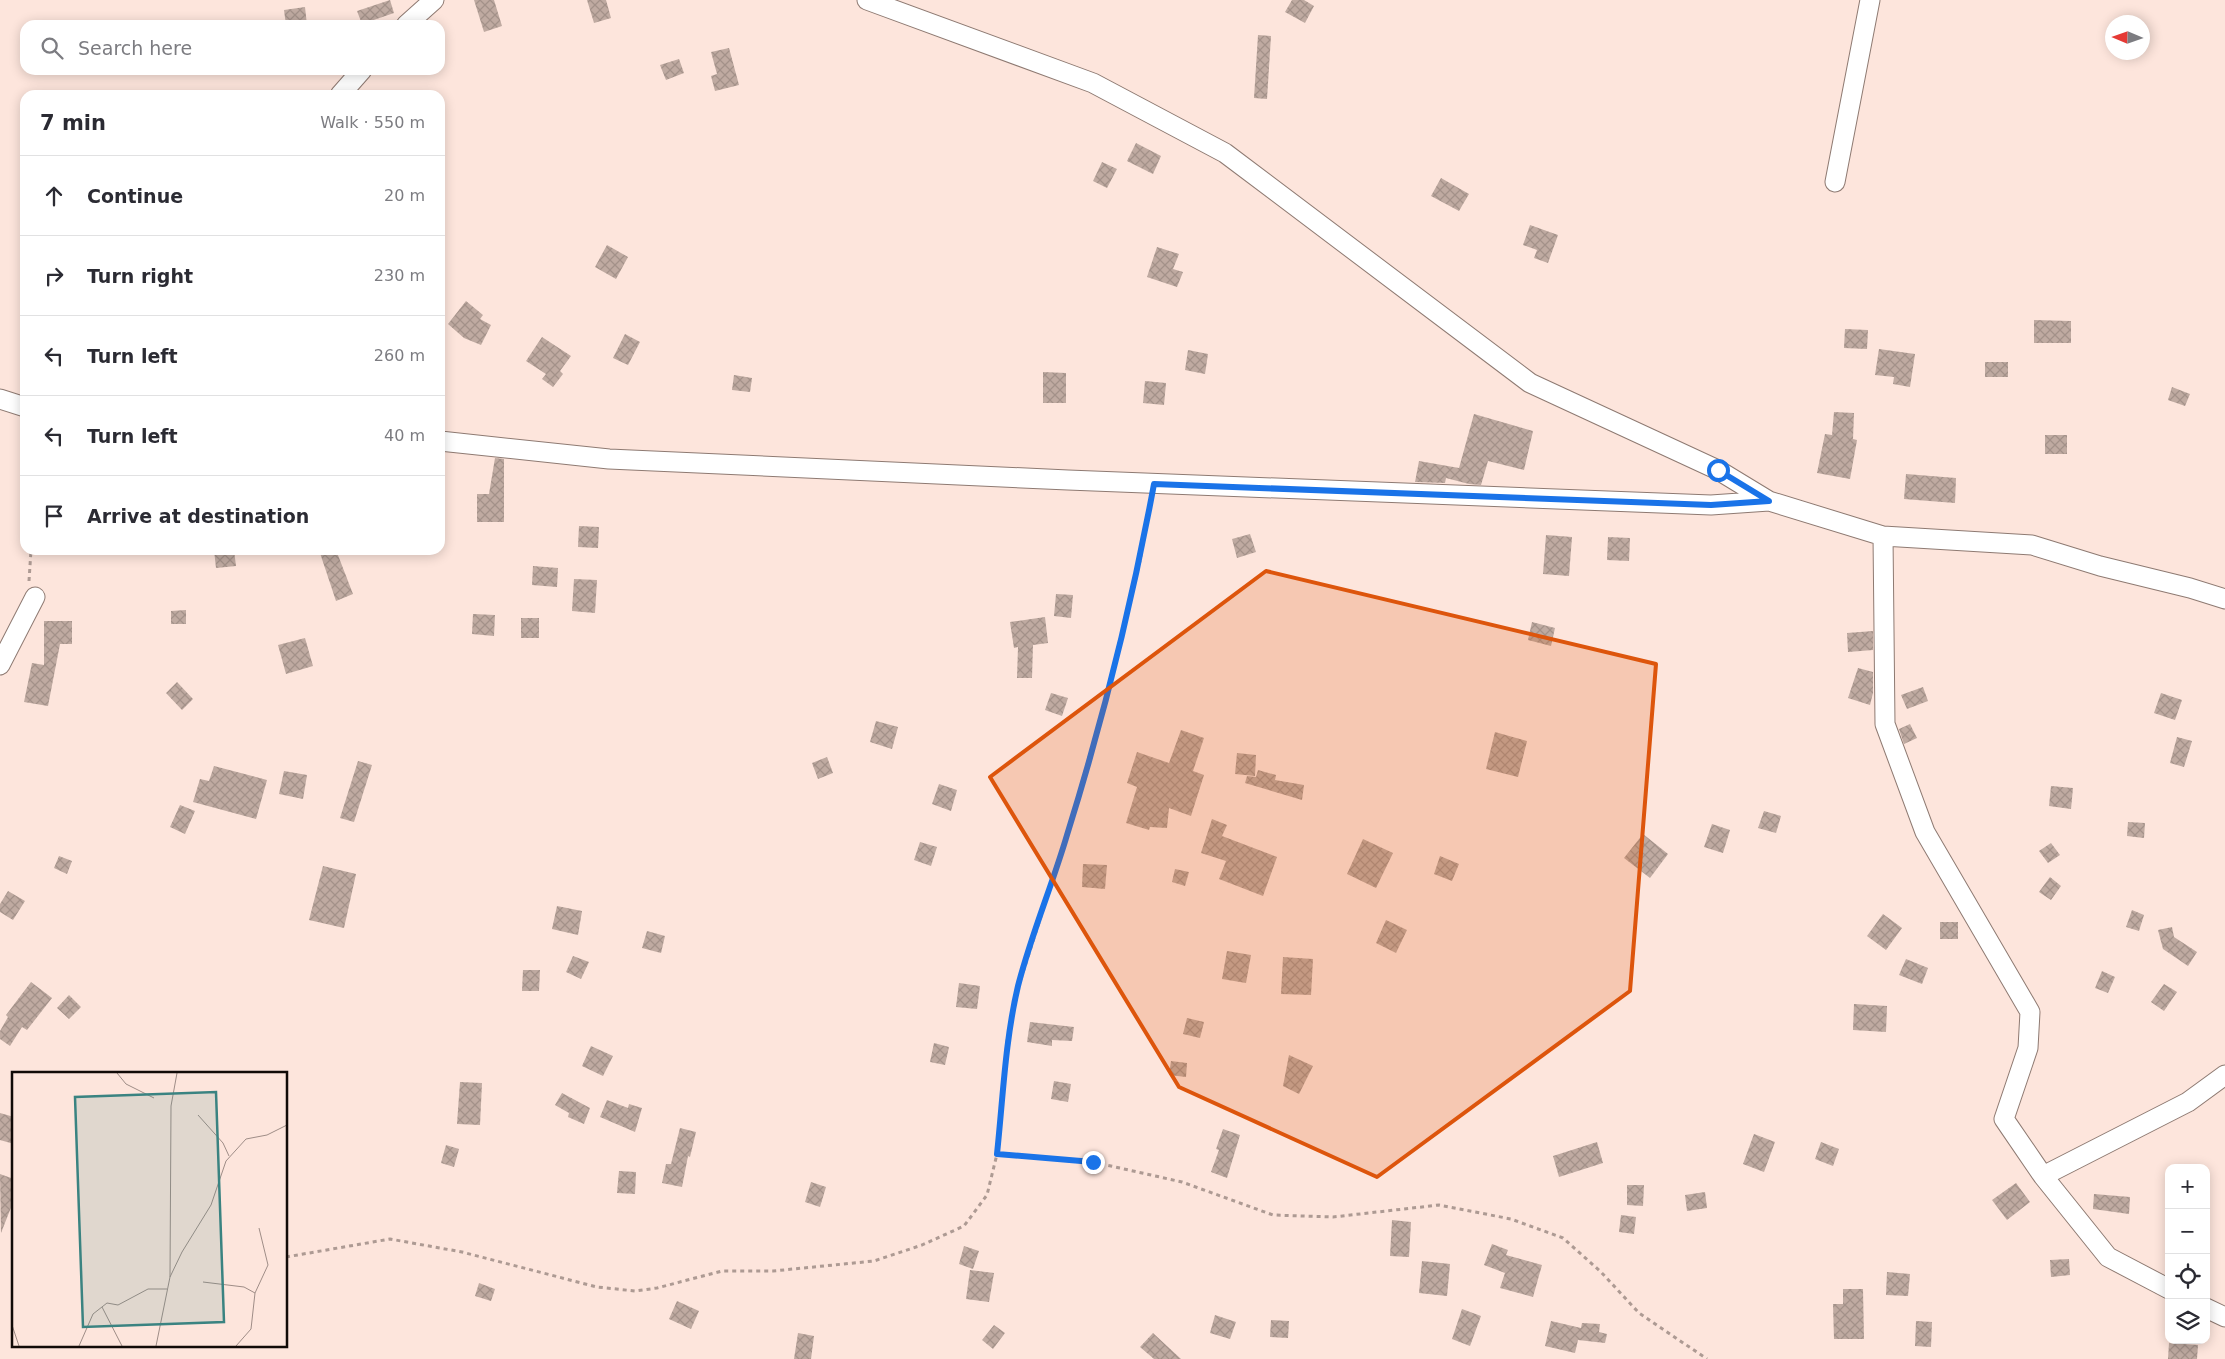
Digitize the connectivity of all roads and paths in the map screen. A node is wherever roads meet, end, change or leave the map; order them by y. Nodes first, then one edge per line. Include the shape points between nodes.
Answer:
1 (434, 0) edge
2 (867, 0) edge
3 (1870, 0) edge
4 (412, 20) edge
5 (358, 75) edge
6 (344, 90) edge
7 (1835, 182) dead end
8 (0, 399) edge
9 (20, 405) edge
10 (445, 442) edge
11 (1154, 484) junction
12 (1769, 501) junction
13 (1883, 536) junction
14 (35, 597) dead end
15 (2225, 599) edge
16 (0, 665) edge
17 (2225, 1075) edge
18 (997, 1154) junction
19 (2043, 1176) junction
20 (288, 1257) edge
21 (2165, 1287) edge
22 (2210, 1310) edge
23 (2225, 1317) edge
24 (1707, 1359) edge

1 - 4 street
2 - 12 street via 1093,83 1225,153 1530,383 1718,470
3 - 7 street
5 - 6 street
8 - 9 street
10 - 11 street via 609,459
11 - 12 street via 1711,505
11 - 18 path via 1116,662 1067,835 1019,985 1007,1041
12 - 13 street
13 - 15 street via 2032,545
13 - 19 street via 1885,724 1925,832 2030,1012 2028,1048 2004,1119
14 - 16 street
17 - 19 street via 2188,1102
18 - 20 path via 987,1195 964,1226 874,1261 772,1271 722,1271 635,1291 597,1286 462,1252 390,1239
18 - 24 path via 1093,1162 1182,1182 1273,1215 1333,1217 1439,1205 1511,1219 1563,1238 1639,1313
19 - 21 street via 2108,1258
22 - 23 street

